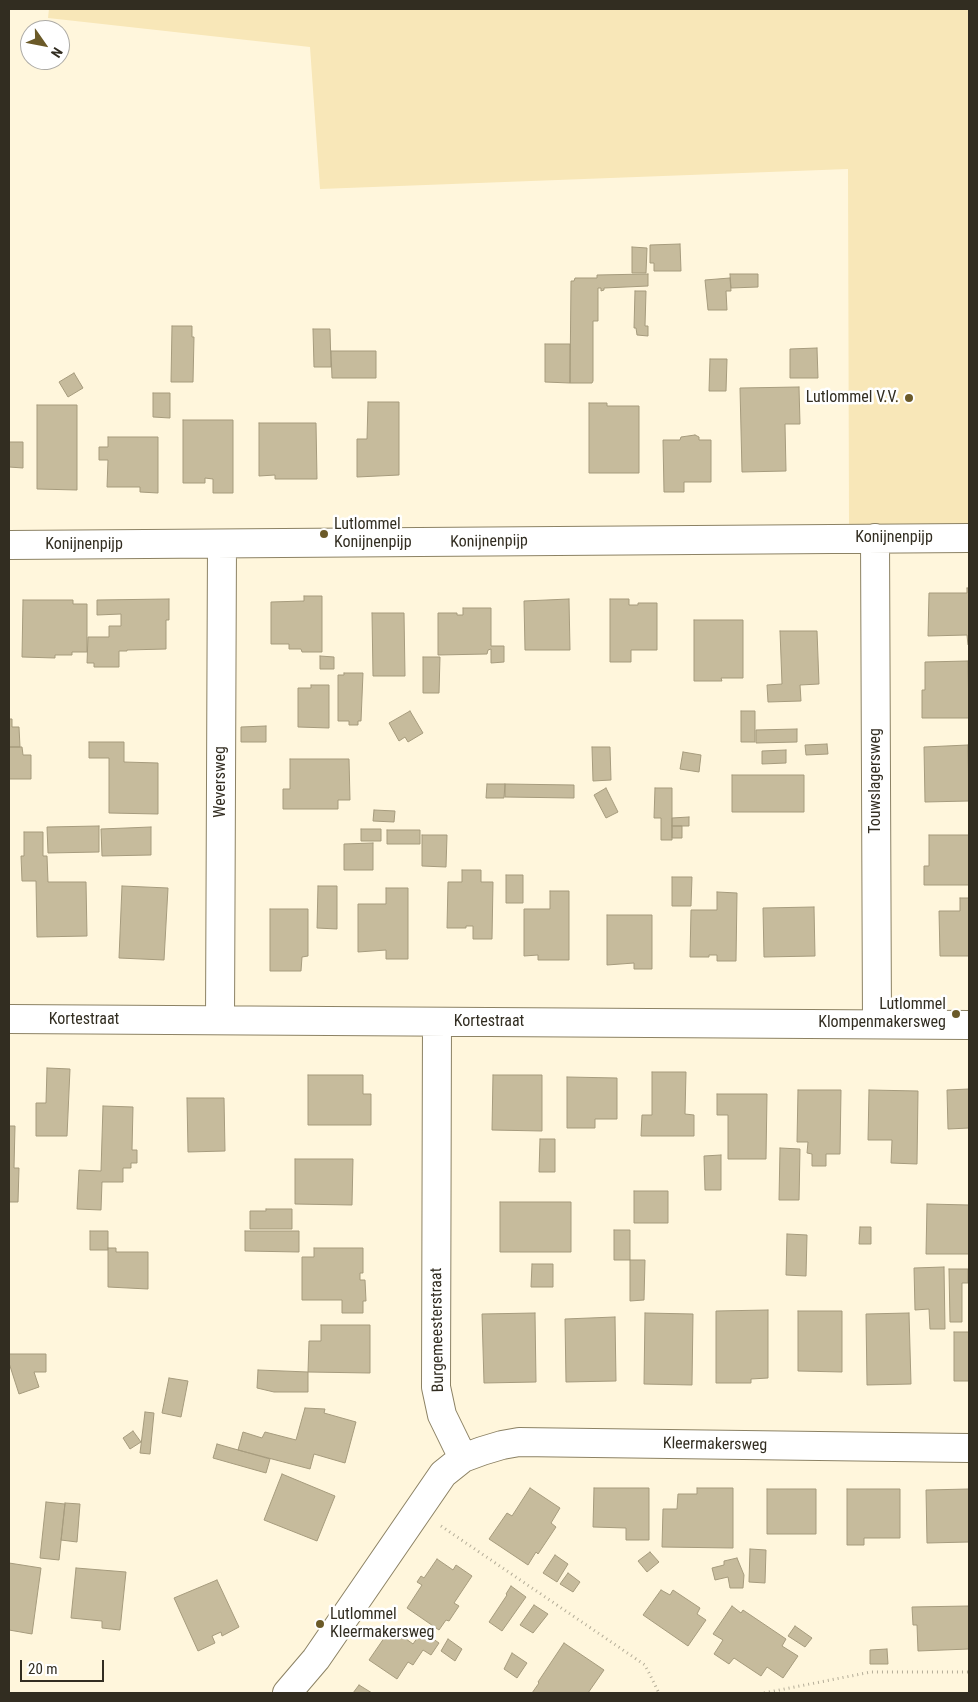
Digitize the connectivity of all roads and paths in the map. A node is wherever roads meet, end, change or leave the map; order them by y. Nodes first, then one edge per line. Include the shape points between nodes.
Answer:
1 (875, 538) junction
2 (969, 538) edge
3 (222, 544) junction
4 (9, 545) edge
5 (9, 1019) edge
6 (220, 1020) junction
7 (437, 1022) junction
8 (877, 1024) junction
9 (969, 1025) edge
10 (969, 1448) edge
11 (463, 1458) junction
12 (417, 1510) junction
13 (969, 1672) edge
14 (287, 1693) edge
15 (659, 1693) edge
16 (764, 1693) edge

1 - 2 street, Konijnenpijp
1 - 3 street, Konijnenpijp
1 - 8 street, Touwslagersweg
3 - 4 street, Konijnenpijp
3 - 6 street, Weversweg
5 - 6 street, Kortestraat
6 - 7 street, Kortestraat
7 - 8 street, Kortestraat
7 - 11 street, Burgemeesterstraat via 436,1387 442,1415
8 - 9 street, Kortestraat
10 - 11 street, Kleermakersweg via 519,1442
11 - 12 street via 443,1474
12 - 14 street via 316,1659
12 - 15 path via 645,1665
13 - 16 path via 871,1672

